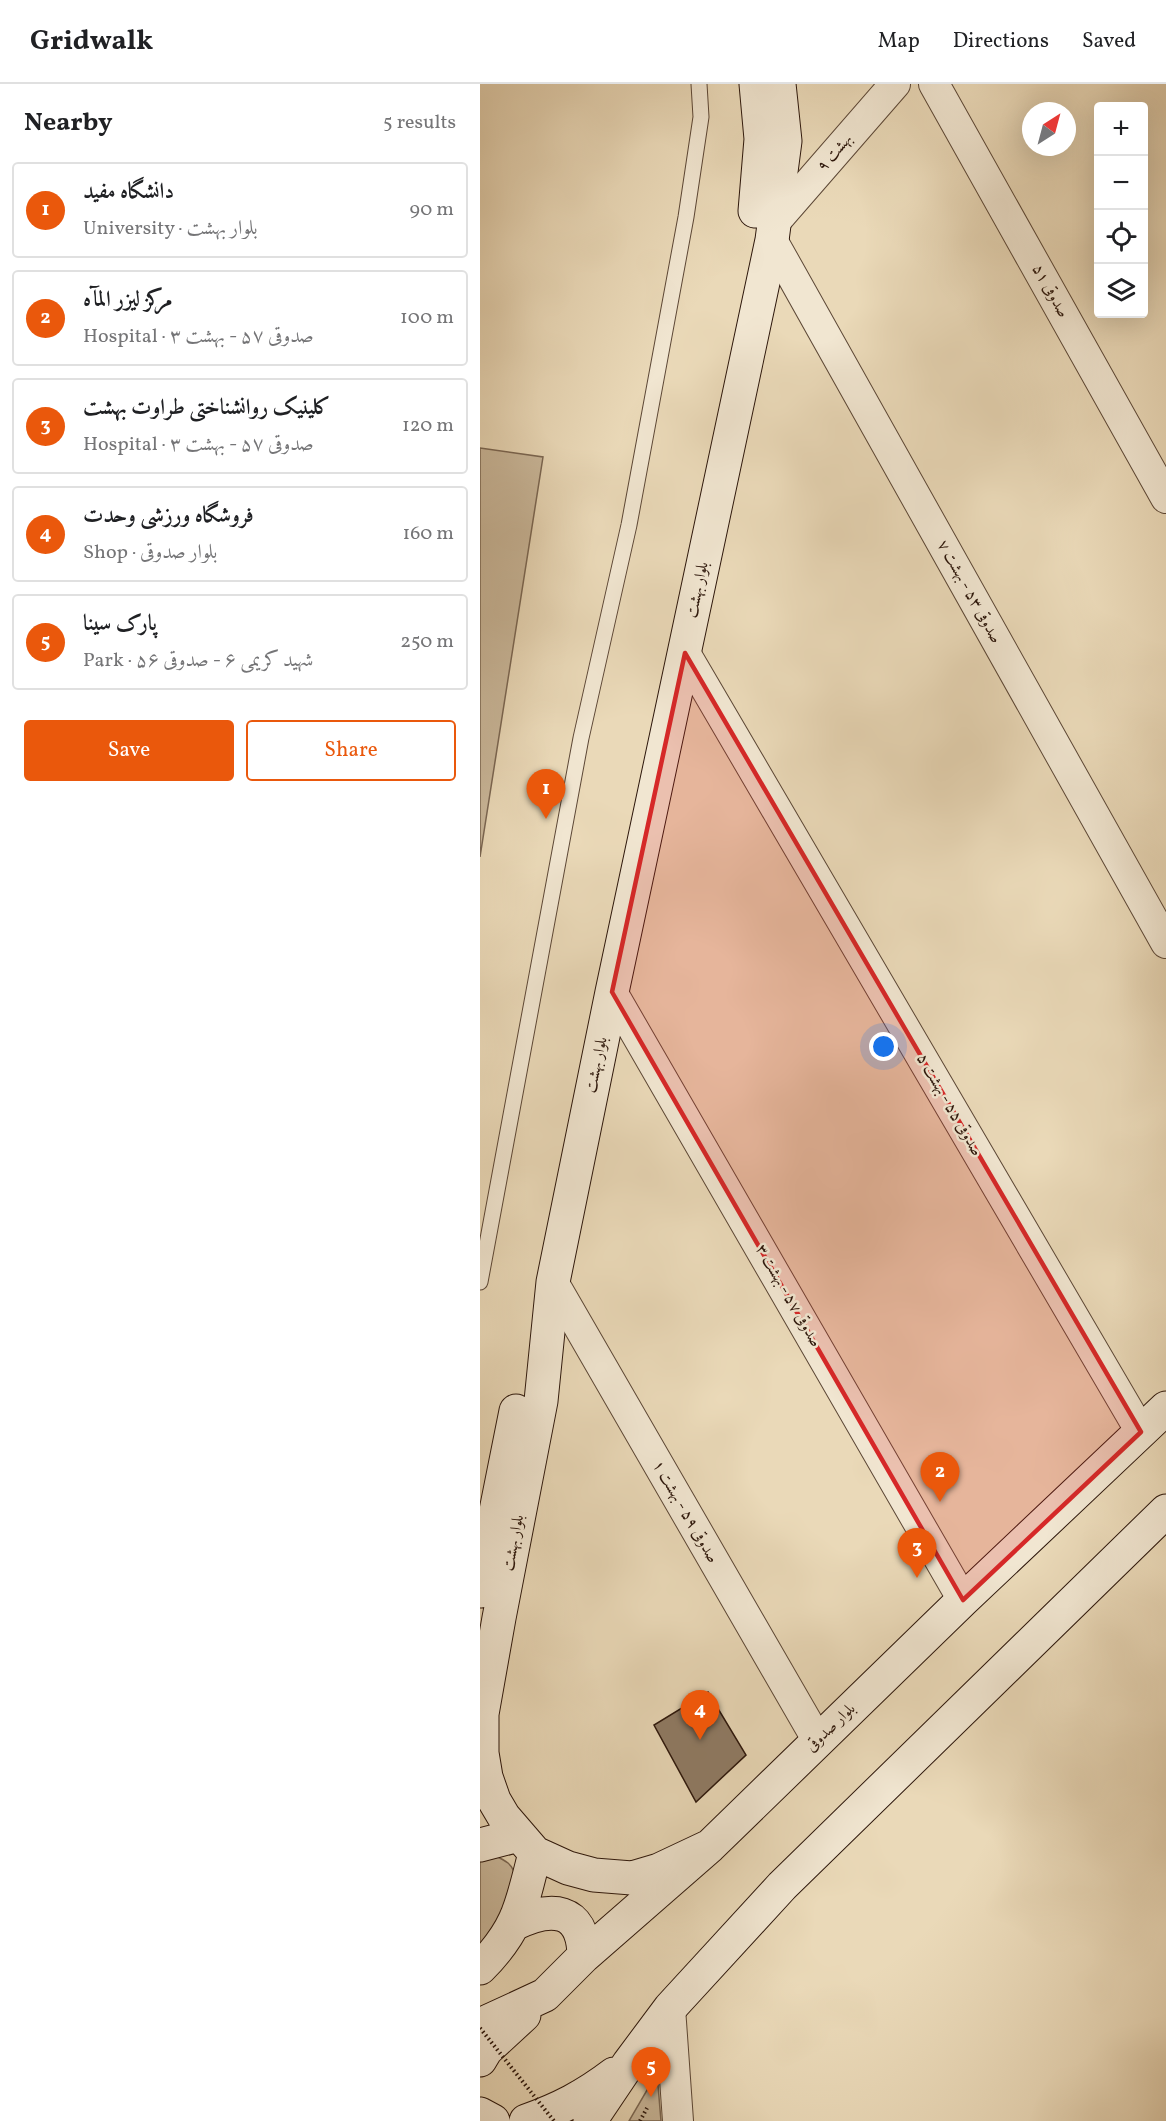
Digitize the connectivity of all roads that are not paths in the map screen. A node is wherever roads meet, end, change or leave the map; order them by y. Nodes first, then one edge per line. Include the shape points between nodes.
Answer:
1 (699, 84) edge
2 (756, 84) edge
3 (779, 84) edge
4 (895, 84) edge
5 (934, 84) edge
6 (773, 231) junction
7 (1166, 498) edge
8 (685, 653) junction
9 (1166, 943) edge
10 (612, 992) junction
11 (480, 1282) edge
12 (553, 1282) junction
13 (1166, 1408) edge
14 (1141, 1432) junction
15 (1166, 1511) edge
16 (480, 1591) edge
17 (963, 1600) junction
18 (818, 1741) junction
19 (527, 1844) junction
20 (480, 1845) edge
21 (710, 1846) junction
22 (514, 1924) junction
23 (584, 1956) junction
24 (480, 1968) edge
25 (545, 1995) junction
26 (670, 2008) junction
27 (480, 2026) edge
28 (480, 2060) edge
29 (629, 2063) junction
30 (480, 2114) edge
31 (493, 2121) edge
32 (526, 2121) edge
33 (590, 2121) edge
34 (678, 2121) edge

1 - 11 lane via 701,117 686,217 629,525 581,738
2 - 16 street, بلوار بهشت via 761,140 753,233 532,1275 520,1393
3 - 6 street, بلوار بهشت via 785,141
4 - 6 street, بهشت ۹
5 - 7 street, صدوقی ۵۱
6 - 8 street, بلوار بهشت
6 - 9 street, صدوقی ۵۳ - بهشت ۷
8 - 10 street, بلوار بهشت
8 - 14 street, صدوقی ۵۵ - بهشت ۵
10 - 12 street, بلوار بهشت
10 - 17 street, صدوقی ۵۷ - بهشت ۳
12 - 18 street, صدوقی ۵۹ - بهشت ۱
12 - 19 street, بلوار بهشت via 541,1401 482,1713 486,1777 504,1817
13 - 14 street, بلوار صدوقی
14 - 17 street, بلوار صدوقی
15 - 26 street via 782,1886
17 - 18 street, بلوار صدوقی
18 - 21 street, بلوار صدوقی
19 - 20 street
19 - 21 street, بلوار بهشت via 568,1868 632,1878
19 - 22 street via 519,1914
21 - 23 street, بلوار صدوقی
22 - 23 street via 546,1912 558,1913 579,1929
22 - 24 street
23 - 25 street, بلوار صدوقی
25 - 27 street, بلوار صدوقی
25 - 28 street
26 - 29 street
26 - 34 street
29 - 32 street via 586,2095
29 - 33 street
30 - 31 street

